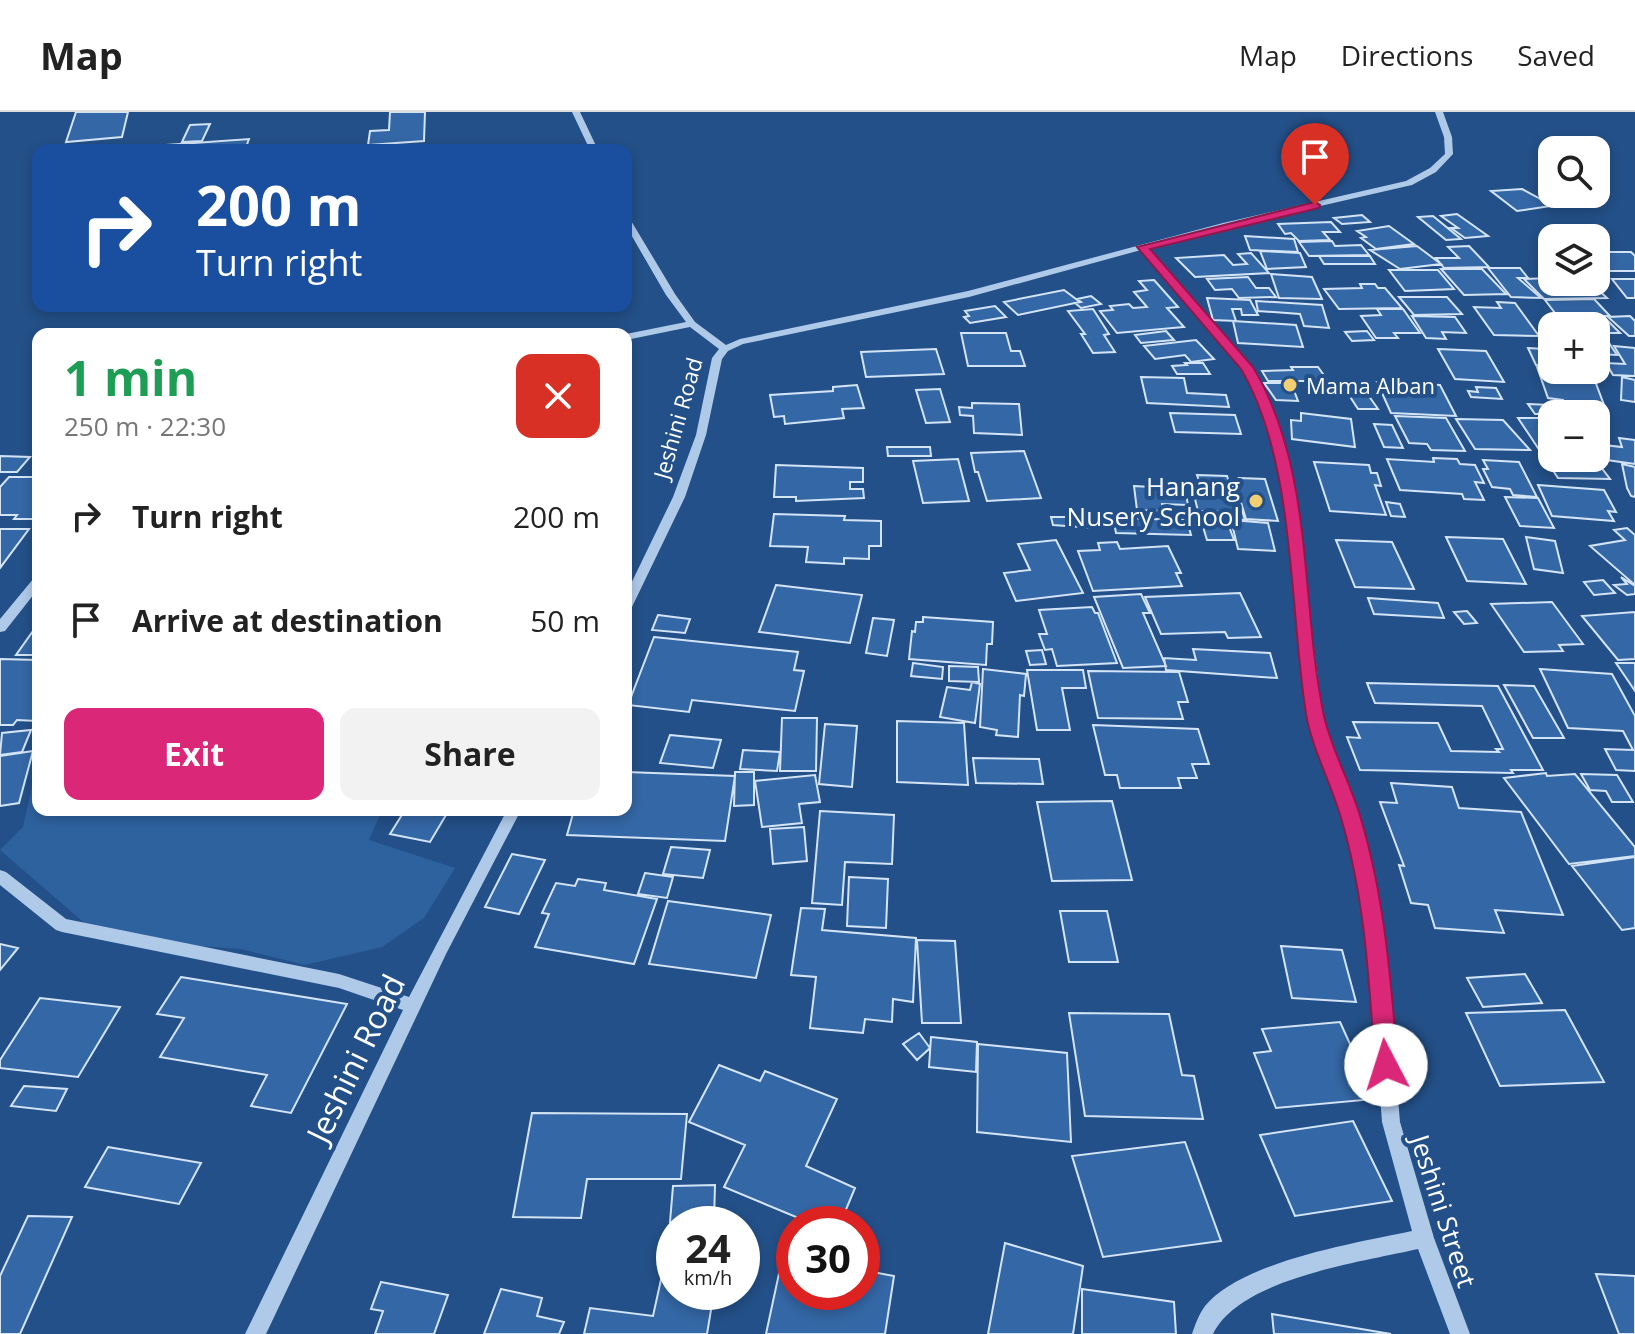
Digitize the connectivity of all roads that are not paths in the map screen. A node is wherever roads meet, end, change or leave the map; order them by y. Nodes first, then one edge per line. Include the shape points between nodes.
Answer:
1 (576, 112) edge
2 (1439, 112) edge
3 (591, 144) edge
4 (632, 229) edge
5 (1143, 247) junction
6 (692, 324) junction
7 (632, 336) edge
8 (725, 349) junction
9 (32, 588) edge
10 (632, 595) edge
11 (0, 628) edge
12 (511, 816) edge
13 (0, 876) edge
14 (414, 1006) junction
15 (1424, 1238) junction
16 (259, 1332) edge
17 (1202, 1334) edge
18 (1460, 1334) edge

1 - 3 street
2 - 5 street via 1449,154 1409,183
4 - 6 street, Jeshini Road
5 - 8 street via 969,294
5 - 15 street, Jeshini Street via 1246,367 1285,469 1316,717 1351,819 1375,922 1391,1122
6 - 7 street
6 - 8 street, Jeshini Road
8 - 10 street, Jeshini Road via 717,358 701,435 679,497
9 - 11 street
12 - 14 street, Jeshini Road
13 - 14 street via 62,925 339,981
14 - 16 street, Jeshini Road
15 - 17 street via 1278,1274 1232,1297 1214,1312
15 - 18 street, Jeshini Street

